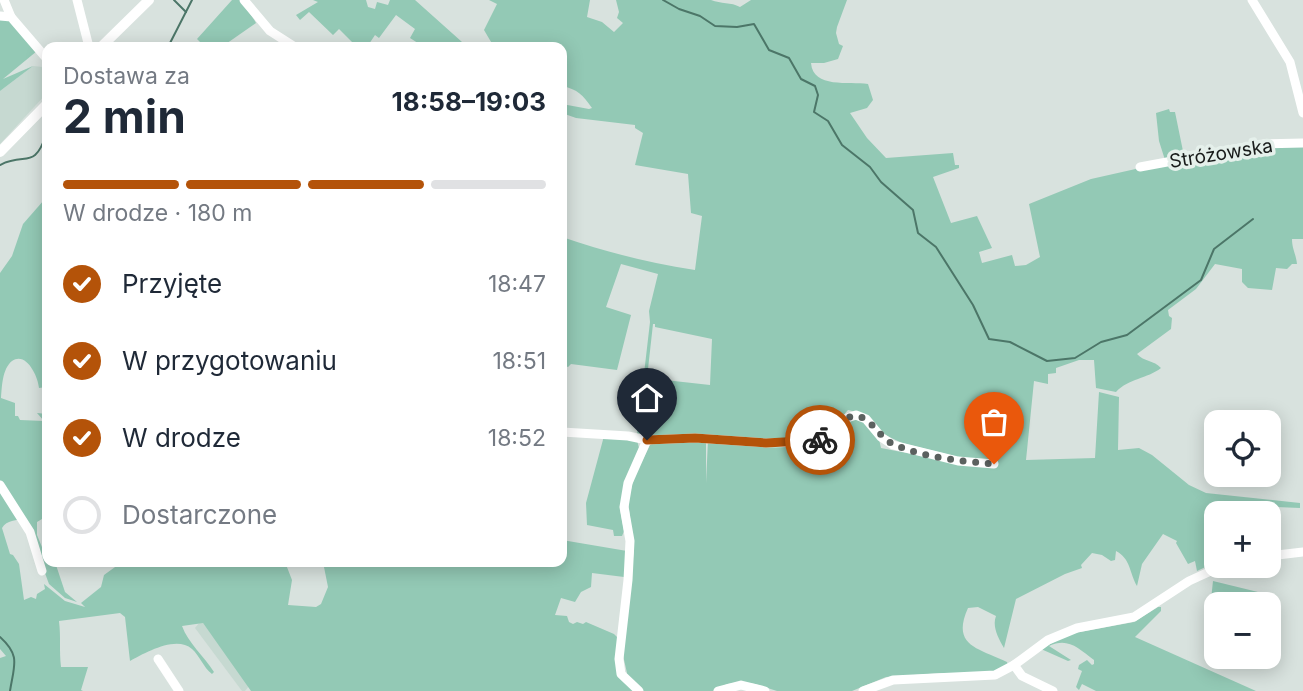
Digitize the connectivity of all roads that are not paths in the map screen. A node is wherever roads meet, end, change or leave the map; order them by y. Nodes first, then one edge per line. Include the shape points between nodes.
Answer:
1 (4, 0) edge
2 (77, 0) edge
3 (149, 0) edge
4 (244, 0) edge
5 (1252, 0) edge
6 (0, 16) edge
7 (11, 17) junction
8 (88, 42) edge
9 (106, 42) edge
10 (287, 42) edge
11 (42, 53) edge
12 (1303, 113) edge
13 (42, 115) edge
14 (1303, 143) edge
15 (0, 152) edge
16 (1140, 167) dead end
17 (567, 432) edge
18 (647, 440) junction
19 (994, 464) dead end
20 (0, 485) edge
21 (1303, 551) edge
22 (1281, 554) edge
23 (42, 572) dead end
24 (1204, 574) edge
25 (158, 659) dead end
26 (1014, 665) junction
27 (179, 691) edge
28 (639, 691) edge
29 (719, 691) edge
30 (765, 691) edge
31 (863, 691) edge
32 (1053, 691) edge

1 - 7 street
2 - 8 street
3 - 9 main road
4 - 10 street via 270,32
5 - 12 street via 1290,62
6 - 7 street
7 - 11 street
13 - 15 main road
14 - 16 street, Stróżowska via 1264,144
17 - 18 street
18 - 19 street via 811,442 825,438 856,415 893,444 958,461
18 - 28 street via 628,483 624,507 630,541 619,659 621,674
20 - 23 street via 30,532
21 - 22 street
24 - 26 street via 1134,617 1077,628 1048,640
25 - 27 street
26 - 31 street via 987,677 893,680
26 - 32 street via 1022,676
29 - 30 street via 741,685

